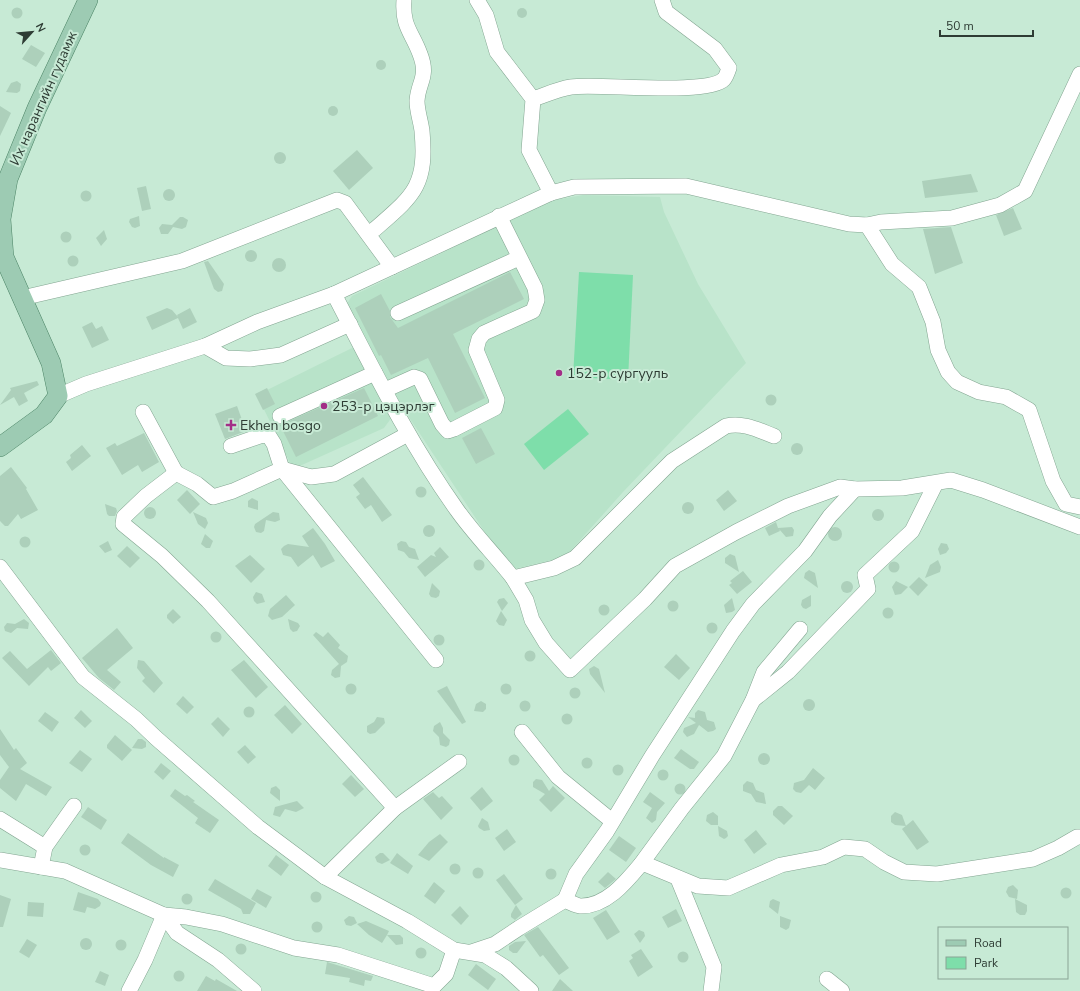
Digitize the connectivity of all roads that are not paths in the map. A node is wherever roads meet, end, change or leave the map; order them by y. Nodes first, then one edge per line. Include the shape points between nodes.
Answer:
1 (88, 0) edge
2 (404, 0) edge
3 (477, 0) edge
4 (662, 0) edge
5 (1080, 74) edge
6 (533, 99) junction
7 (4, 177) edge
8 (551, 193) junction
9 (499, 216) junction
10 (0, 219) edge
11 (867, 225) junction
12 (374, 229) dead end
13 (519, 258) junction
14 (392, 267) junction
15 (334, 294) junction
16 (22, 298) junction
17 (398, 313) dead end
18 (350, 324) junction
19 (205, 346) junction
20 (375, 373) junction
21 (385, 390) junction
22 (58, 396) junction
23 (143, 412) dead end
24 (280, 416) dead end
25 (408, 434) junction
26 (774, 436) dead end
27 (231, 446) dead end
28 (0, 447) edge
29 (282, 469) junction
30 (176, 474) junction
31 (936, 483) junction
32 (855, 489) junction
33 (1080, 507) edge
34 (1080, 527) edge
35 (0, 567) edge
36 (513, 578) junction
37 (800, 629) dead end
38 (436, 660) dead end
39 (754, 700) junction
40 (522, 732) dead end
41 (459, 762) dead end
42 (74, 806) dead end
43 (396, 808) junction
44 (0, 819) edge
45 (612, 821) junction
46 (1079, 836) edge
47 (45, 847) junction
48 (0, 860) edge
49 (641, 864) junction
50 (41, 867) junction
51 (325, 877) junction
52 (678, 879) junction
53 (565, 900) junction
54 (164, 915) junction
55 (454, 950) junction
56 (470, 952) junction
57 (827, 979) dead end
58 (129, 991) edge
59 (254, 991) edge
60 (531, 991) edge
61 (711, 991) edge
62 (842, 991) edge

1 - 7 main road, Их нарангийн гудамж
2 - 12 street via 403,13 407,30 420,54 424,76 417,102 424,155 420,179 406,201
3 - 6 street via 486,14 497,52
4 - 6 street via 666,12 715,48 729,68 724,79 714,85 571,87
5 - 11 street via 1025,191 1000,205 952,218
6 - 8 street via 528,150
7 - 10 main road, Их нарангийн гудамж
8 - 9 street
8 - 11 street via 574,187 686,186 849,224
9 - 13 street
9 - 14 street
10 - 16 main road, Их нарангийн гудамж via 4,257
11 - 33 street via 892,264 919,287 933,322 938,350 948,372 958,382 979,392 1006,397 1029,410 1053,481 1066,504
13 - 17 street
13 - 21 street via 534,288 537,300 533,311 484,333 478,340 476,350 497,400 495,408 448,431 420,379 414,377
14 - 15 street
14 - 16 street via 345,203 337,200 182,261
15 - 18 street
15 - 19 street via 256,322
16 - 22 main road, Их нарангийн гудамж via 51,362
18 - 19 street via 282,355 250,359 226,358
18 - 20 street
19 - 22 street via 86,384
20 - 21 street
20 - 24 street
21 - 25 street
22 - 28 main road via 44,415
23 - 30 street
25 - 29 street via 334,474 311,477
25 - 36 street via 458,511
26 - 36 street via 749,426 726,426 672,461 575,558 554,568
27 - 29 street via 263,435 269,436
29 - 30 street via 233,492 212,497 197,484
29 - 38 street
30 - 43 street via 146,496 124,517 123,524 162,556 208,601
31 - 32 street via 902,488
31 - 34 street via 951,480
31 - 39 street via 912,531 865,575 868,589 788,672
32 - 36 street via 840,487 788,506 675,566 645,599 570,670 546,643 532,620 526,600
32 - 45 street via 830,516 805,551 753,604 656,749
35 - 51 street via 83,677 136,719 258,827
37 - 39 street via 764,672
39 - 49 street via 724,756
40 - 45 street via 558,777
41 - 43 street
42 - 47 street
43 - 51 street
44 - 47 street
45 - 53 street via 576,874
46 - 52 street via 1033,859 937,874 904,872 866,849 844,847 823,857 781,865 728,888 698,886
47 - 50 street
48 - 50 street
49 - 52 street
49 - 53 street via 622,886 601,901 580,906
50 - 54 street via 65,871
51 - 55 street via 407,921
52 - 61 street via 714,967
53 - 56 street via 495,944
54 - 55 street via 222,924 294,948 338,954 434,986 446,974
54 - 58 street
54 - 59 street via 177,932 218,960
55 - 56 street
56 - 60 street via 485,955 506,968
57 - 62 street

